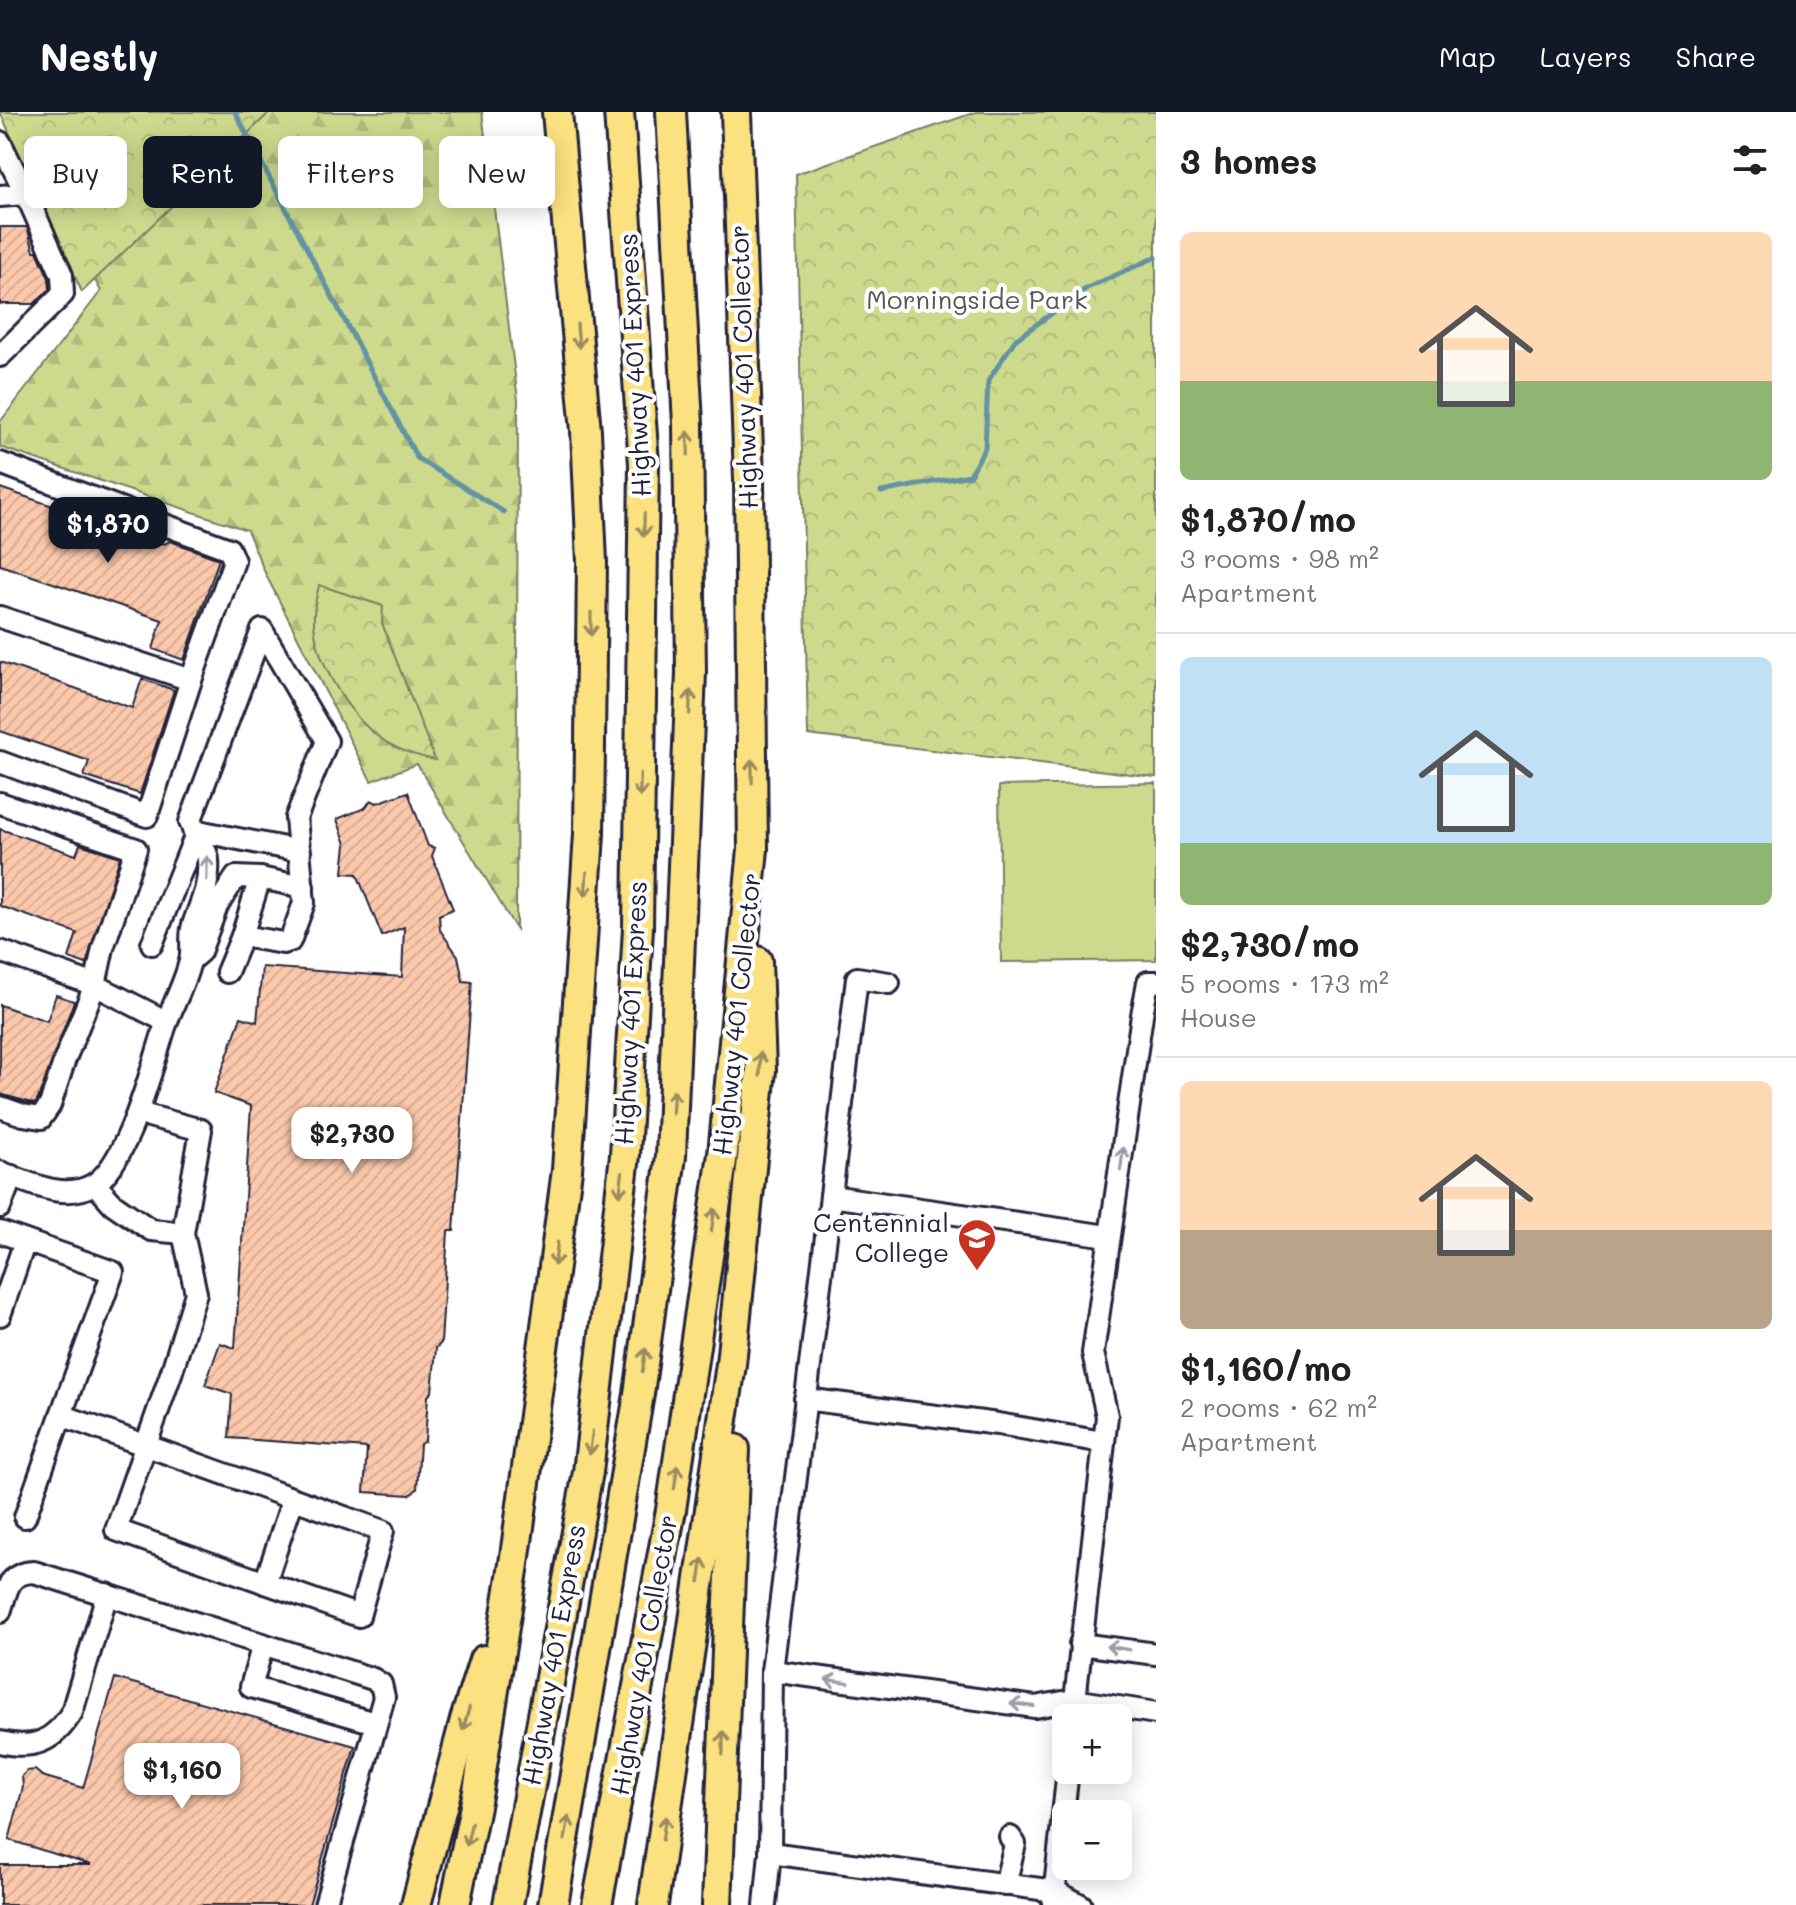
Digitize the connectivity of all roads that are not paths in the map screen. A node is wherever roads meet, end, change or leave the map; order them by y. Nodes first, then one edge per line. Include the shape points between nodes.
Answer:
1 (557, 112) edge
2 (619, 112) edge
3 (671, 112) edge
4 (736, 112) edge
5 (0, 142) edge
6 (24, 190) edge
7 (24, 194) edge
8 (0, 196) edge
9 (32, 208) edge
10 (0, 356) edge
11 (0, 463) edge
12 (0, 617) edge
13 (191, 680) junction
14 (0, 762) edge
15 (0, 803) edge
16 (194, 832) junction
17 (753, 849) junction
18 (300, 851) junction
19 (260, 878) junction
20 (303, 887) junction
21 (242, 936) junction
22 (152, 944) dead end
23 (0, 951) edge
24 (191, 961) junction
25 (227, 972) dead end
26 (1152, 982) edge
27 (889, 983) dead end
28 (95, 985) junction
29 (167, 1022) junction
30 (0, 1107) edge
31 (138, 1113) junction
32 (6, 1174) edge
33 (95, 1184) junction
34 (831, 1196) junction
35 (0, 1207) edge
36 (0, 1232) edge
37 (183, 1233) junction
38 (1108, 1236) junction
39 (25, 1241) junction
40 (0, 1315) edge
41 (731, 1364) junction
42 (805, 1399) junction
43 (61, 1415) junction
44 (1103, 1442) junction
45 (145, 1446) junction
46 (293, 1499) junction
47 (25, 1517) dead end
48 (514, 1564) junction
49 (265, 1583) junction
50 (107, 1594) junction
51 (0, 1612) edge
52 (263, 1644) junction
53 (1080, 1644) junction
54 (1156, 1654) edge
55 (772, 1671) junction
56 (1074, 1704) edge
57 (1052, 1708) edge
58 (1132, 1712) edge
59 (1156, 1713) edge
60 (375, 1723) junction
61 (0, 1742) edge
62 (1066, 1784) edge
63 (1010, 1835) dead end
64 (770, 1853) junction
65 (1003, 1891) edge
66 (1054, 1898) edge
67 (325, 1905) edge
68 (416, 1905) edge
69 (455, 1905) edge
70 (508, 1905) edge
71 (553, 1905) edge
72 (597, 1905) edge
73 (653, 1905) edge
74 (717, 1905) edge
75 (765, 1905) edge
76 (1081, 1905) edge

1 -> 48 highway via 586,431 592,562 589,834 567,1170
2 -> 70 highway, Highway 401 Express via 644,464 638,928 625,1155 588,1472
71 -> 3 highway, Highway 401 Express via 639,1394 671,1156 691,673 688,424
17 -> 4 highway, Highway 401 Collector via 749,479
5 - 6 street
7 - 8 street
9 - 10 street via 62,275 63,294
11 - 13 street via 229,549 234,561
12 - 13 street
13 - 14 street via 147,816
15 - 28 street via 136,849
16 - 18 street
16 - 18 street via 190,822 262,630 327,741 296,818
16 - 22 street
24 -> 16 street via 192,928 206,894 208,856
41 -> 17 highway via 761,1070
72 -> 17 highway, Highway 401 Collector via 671,1510 723,1154
18 - 20 street
19 - 20 street
19 - 21 street
19 - 24 street via 236,877
20 - 21 street via 304,903 290,941
21 - 25 street
23 - 28 street
24 - 29 street
38 -> 26 street
27 - 34 street via 857,978
28 - 29 street
28 - 30 street via 41,1118
29 - 31 street
31 - 33 street via 120,1153
31 - 37 street via 201,1130
32 - 33 street via 58,1192
32 - 35 street
33 - 37 street via 113,1204 151,1230
34 - 38 street
34 - 42 street
36 - 39 street
37 - 45 street via 196,1293
38 - 44 street via 1093,1353 1107,1407
39 - 40 street
39 - 43 street via 113,1272
73 -> 41 highway
74 -> 41 highway via 736,1429
42 - 44 street
42 - 55 street
43 - 45 street
43 - 47 street
44 - 53 street
45 - 46 street
45 - 49 street via 116,1530
46 - 49 street
46 - 49 street via 383,1531 359,1616
48 -> 68 highway via 465,1720
48 -> 69 highway
50 - 51 street via 21,1572 11,1580
50 - 52 street
50 - 61 street via 63,1728 44,1741 20,1747
52 - 60 street via 381,1684 384,1697
52 - 60 street via 251,1687
54 -> 53 street
53 - 56 street
57 -> 55 street
55 - 64 street
58 - 59 street
60 - 67 street
62 - 66 street
63 - 65 street via 1015,1844
64 - 65 street
64 - 75 street
65 - 66 street
66 - 76 street

